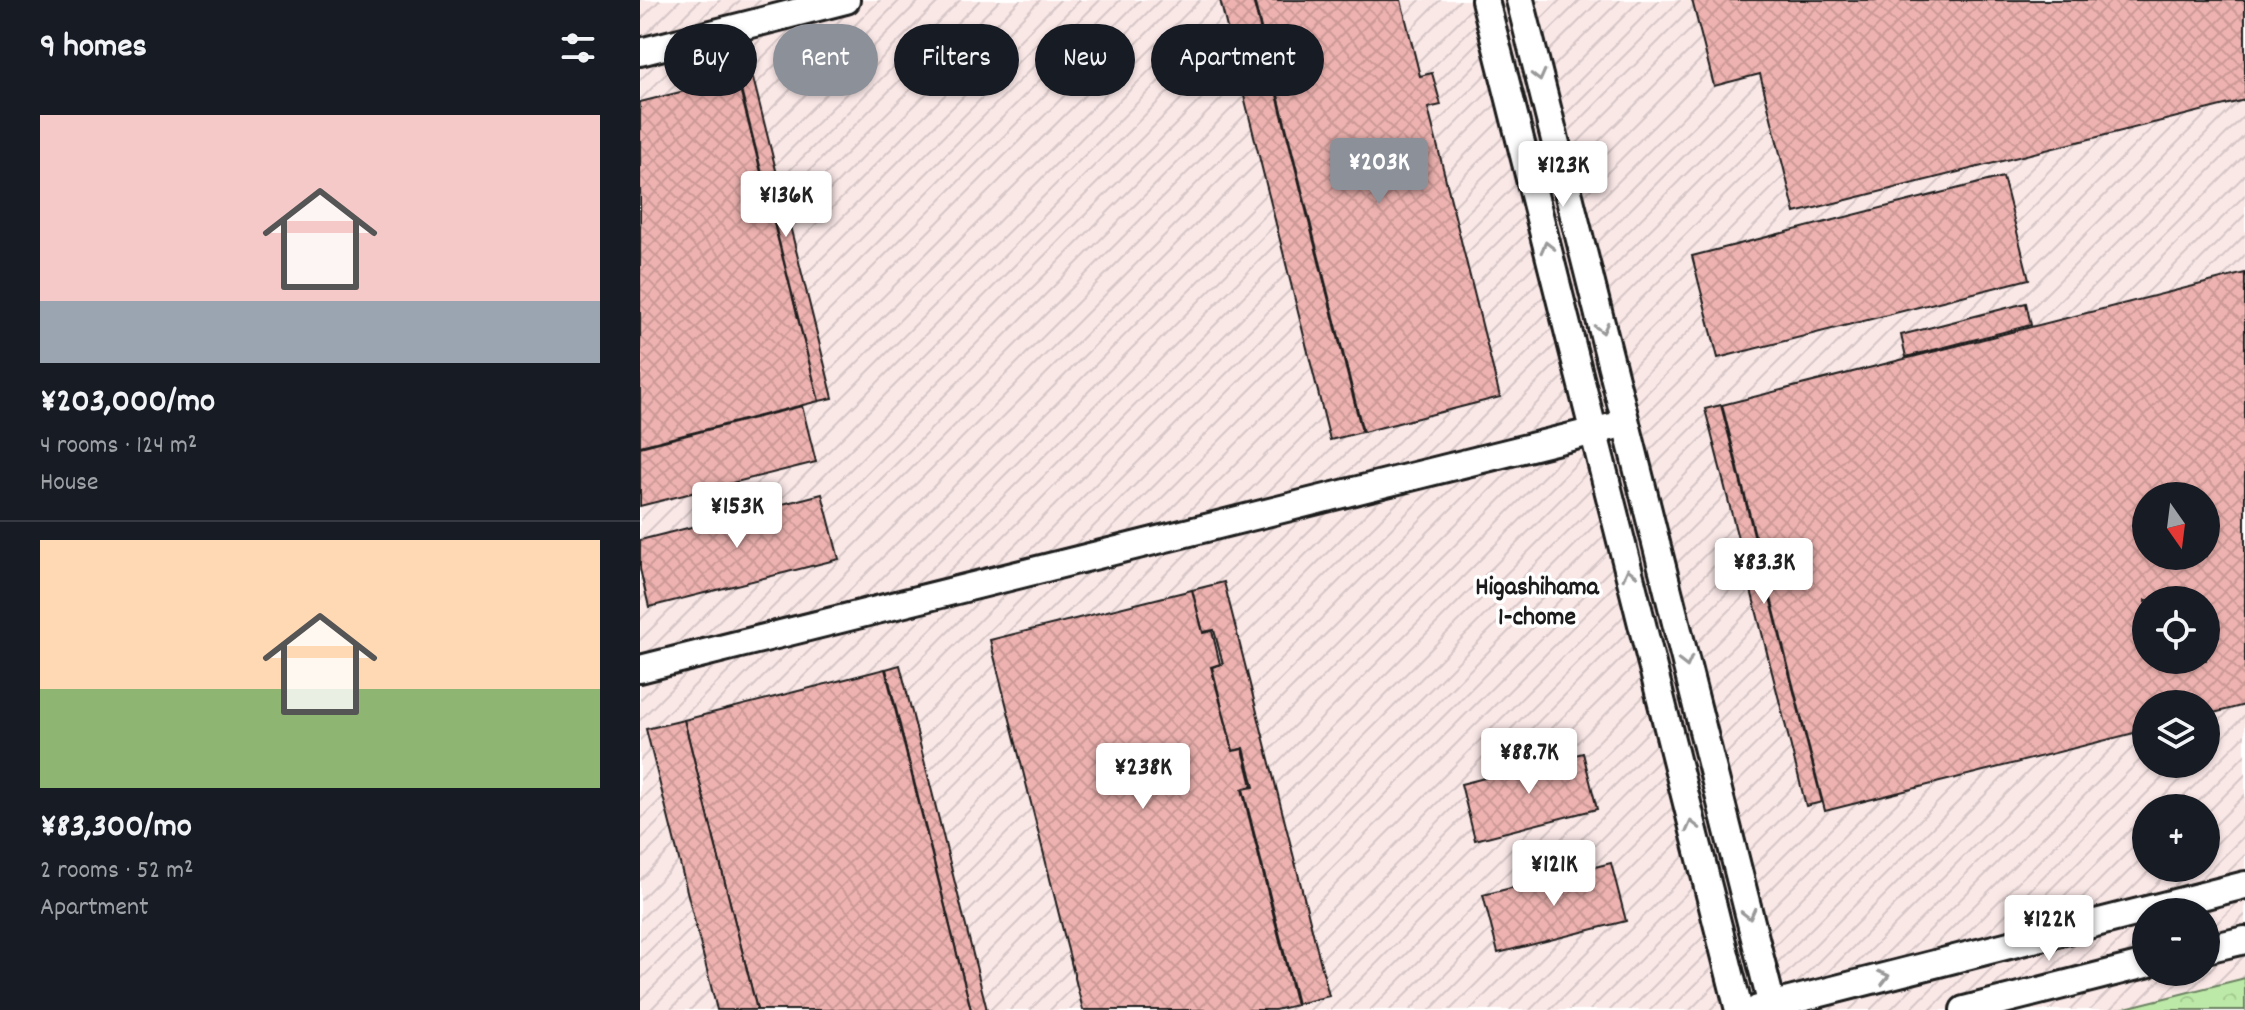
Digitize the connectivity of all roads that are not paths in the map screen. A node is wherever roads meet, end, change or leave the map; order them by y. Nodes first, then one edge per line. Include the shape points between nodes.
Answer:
1 (846, 0) edge
2 (1485, 0) edge
3 (1520, 0) edge
4 (640, 52) edge
5 (1626, 423) junction
6 (1593, 431) junction
7 (640, 669) edge
8 (2245, 885) edge
9 (2245, 940) edge
10 (2220, 946) edge
11 (2132, 968) edge
12 (1766, 1008) edge
13 (1739, 1010) edge
14 (1964, 1010) edge

1 - 4 street
6 -> 2 street
3 -> 5 street
5 - 6 street
5 -> 12 street
6 - 7 street
13 -> 6 street
12 -> 8 street
9 - 10 street
11 - 14 street

